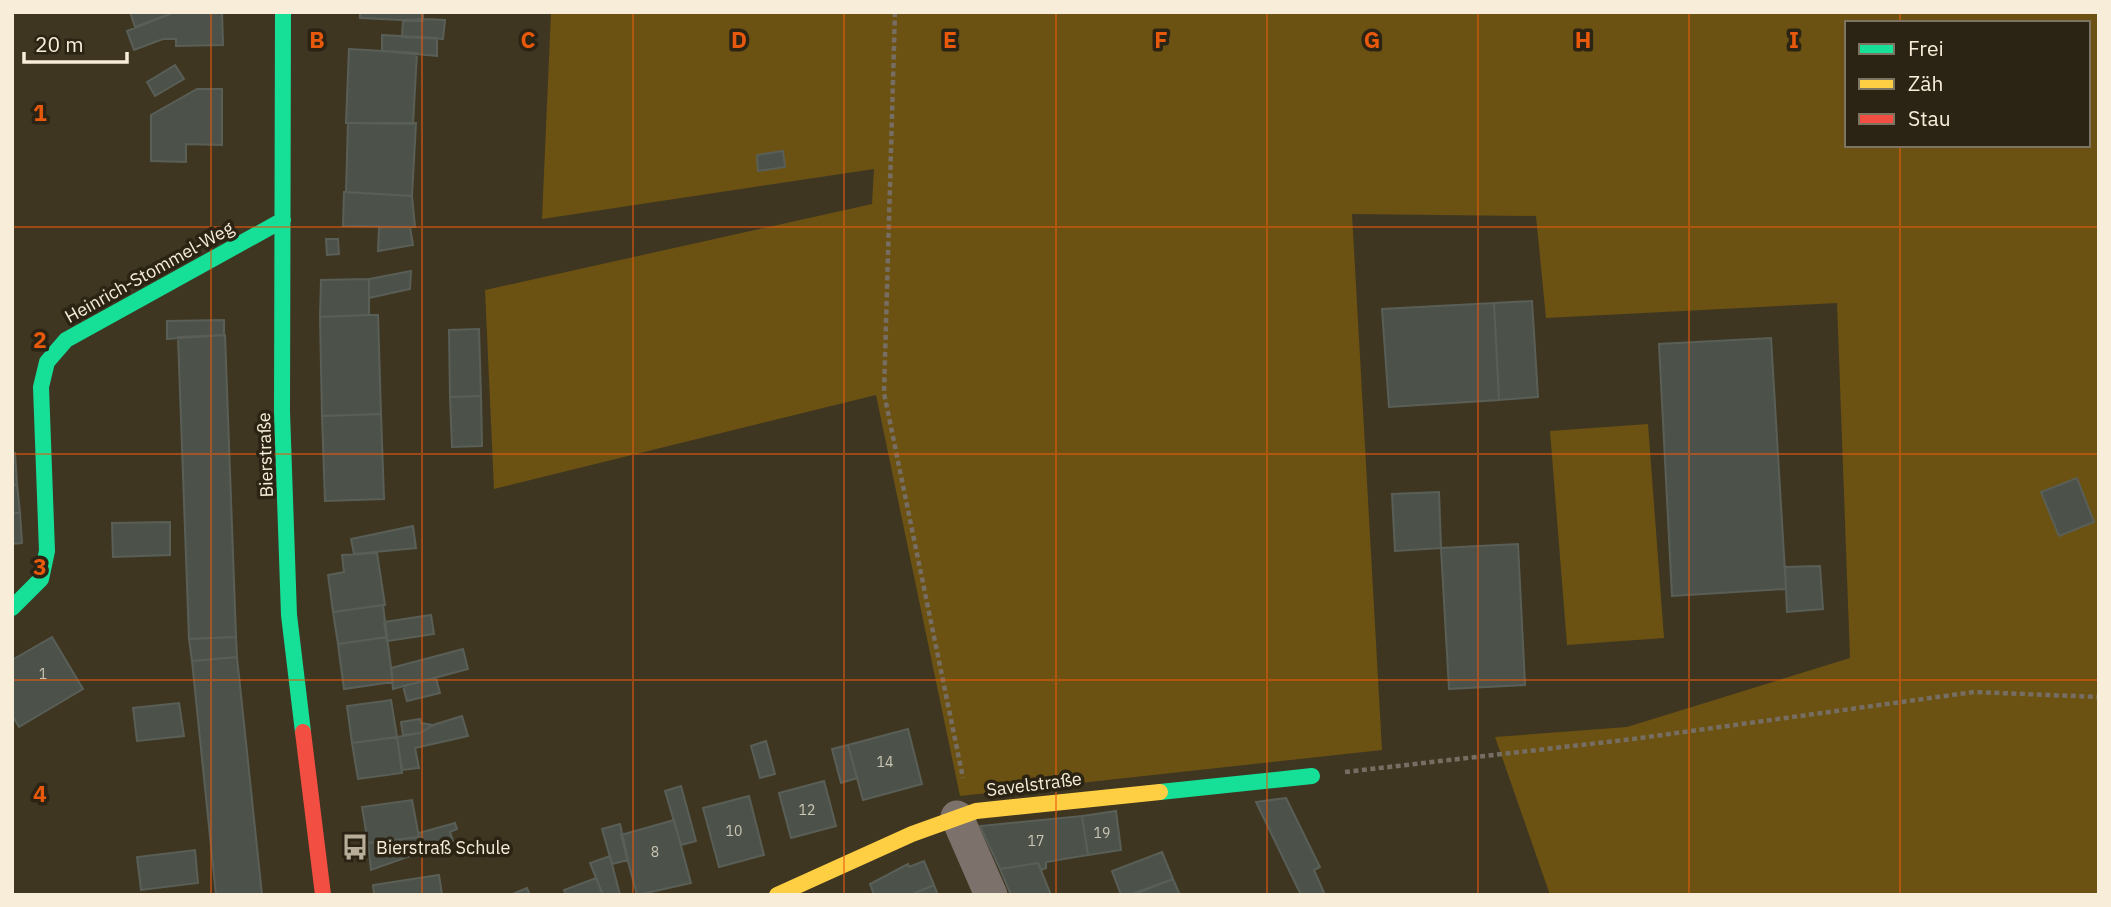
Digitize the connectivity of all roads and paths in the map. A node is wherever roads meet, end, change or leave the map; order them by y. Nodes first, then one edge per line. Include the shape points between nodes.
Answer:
1 (283, 12) edge
2 (895, 12) edge
3 (282, 220) junction
4 (12, 608) edge
5 (2099, 697) edge
6 (1312, 776) joint
7 (957, 817) junction
8 (323, 895) edge
9 (777, 895) edge
10 (991, 895) edge

1 - 3 street, Bierstraße
2 - 7 path via 884,393 963,780
3 - 4 street, Heinrich-Stommel-Weg via 66,340 47,362 41,387 47,551 41,579
3 - 8 street, Bierstraße via 289,615
5 - 6 path via 1974,692 1633,739
6 - 7 street, Savelstraße via 1096,797
7 - 9 street, Savelstraße
7 - 10 street

